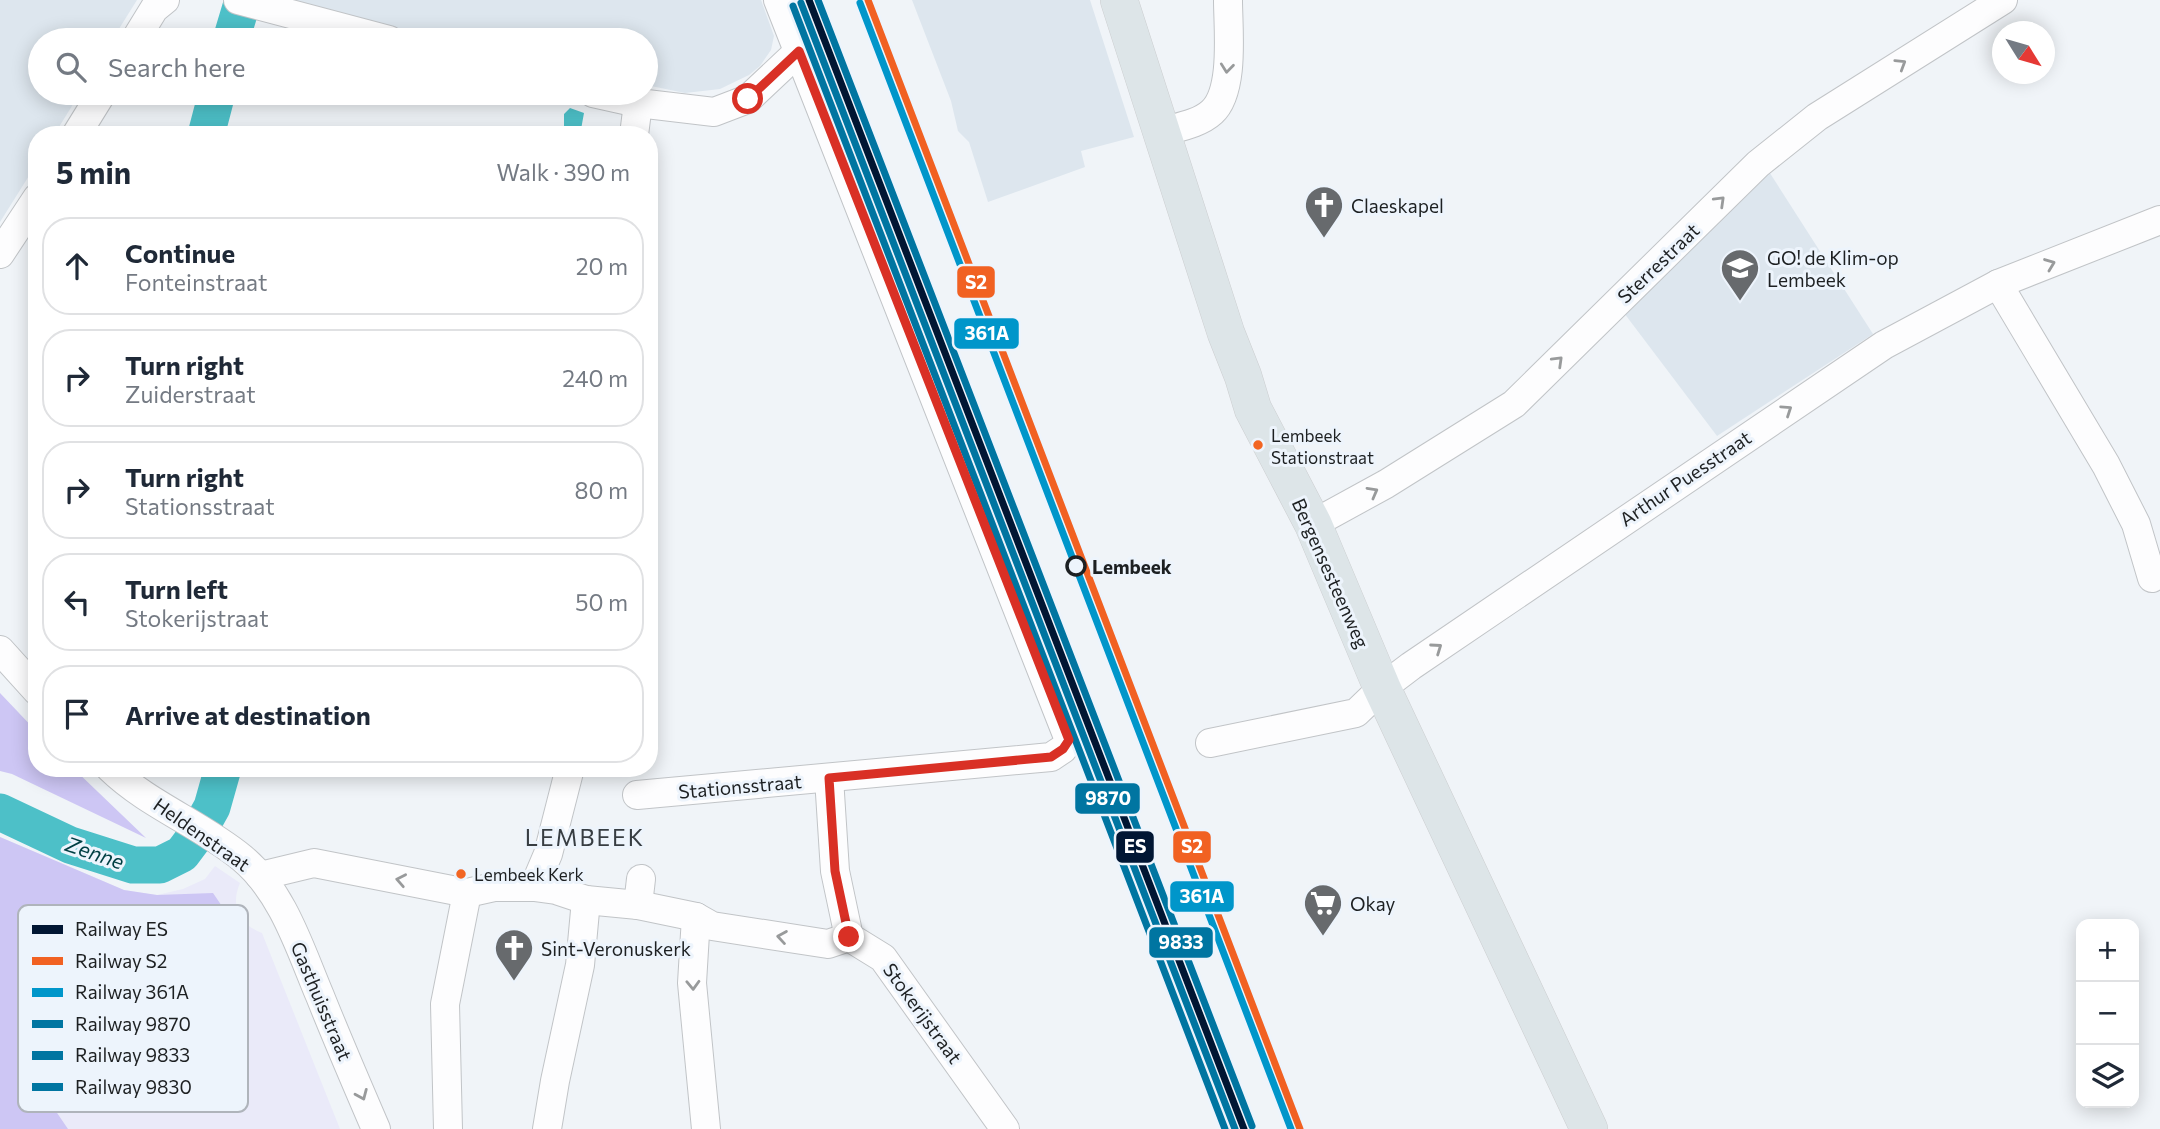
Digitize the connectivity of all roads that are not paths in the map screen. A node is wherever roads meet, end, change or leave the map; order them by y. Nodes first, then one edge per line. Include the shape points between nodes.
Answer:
1 (165, 0) edge
2 (238, 0) edge
3 (778, 0) edge
4 (1119, 0) edge
5 (1228, 0) edge
6 (2003, 0) edge
7 (142, 28) edge
8 (344, 28) edge
9 (799, 51) junction
10 (95, 105) edge
11 (638, 105) edge
12 (655, 105) edge
13 (82, 126) edge
14 (635, 126) edge
15 (1161, 132) junction
16 (28, 212) edge
17 (2160, 220) edge
18 (0, 254) edge
19 (1998, 284) junction
20 (1313, 524) junction
21 (2152, 578) dead end
22 (0, 650) edge
23 (28, 681) edge
24 (1382, 688) junction
25 (1210, 743) dead end
26 (120, 777) edge
27 (572, 777) edge
28 (829, 778) junction
29 (637, 795) dead end
30 (260, 876) junction
31 (534, 887) junction
32 (467, 893) junction
33 (586, 900) junction
34 (696, 917) junction
35 (849, 937) junction
36 (376, 1129) edge
37 (448, 1129) edge
38 (547, 1129) edge
39 (706, 1129) edge
40 (1005, 1129) edge
41 (1589, 1129) edge

1 - 7 street
2 - 8 street
3 - 9 street
4 - 15 main road, Bergensesteenweg
5 -> 15 street via 1228,67 1218,106 1203,118
20 -> 6 street, Sterrestraat via 1514,404 1758,164 1817,117
9 - 12 street via 748,99 714,112
9 - 28 street, Stationsstraat via 1069,740 1051,757
10 - 13 street
11 - 14 street
15 - 20 main road, Bergensesteenweg via 1252,409
16 - 18 street
19 -> 17 street, Arthur Puesstraat
19 - 21 street via 2106,465 2136,524
24 -> 19 street, Arthur Puesstraat via 1884,345
20 - 24 main road, Bergensesteenweg
22 - 23 street
24 - 25 street via 1356,713
24 - 41 main road, Bergensesteenweg
26 - 30 street, Heldenstraat via 224,845
27 - 31 street
28 - 29 street, Stationsstraat
28 - 35 street via 835,871
32 -> 30 street via 314,863
30 -> 36 street, Gasthuisstraat via 287,919
31 - 32 street via 494,887
31 - 33 street
32 - 37 street via 445,1004
33 - 34 street via 640,892
33 - 38 street via 580,965
35 -> 34 street via 828,944 712,926
34 -> 39 street via 692,983
35 - 40 street, Stokerijstraat via 883,958

